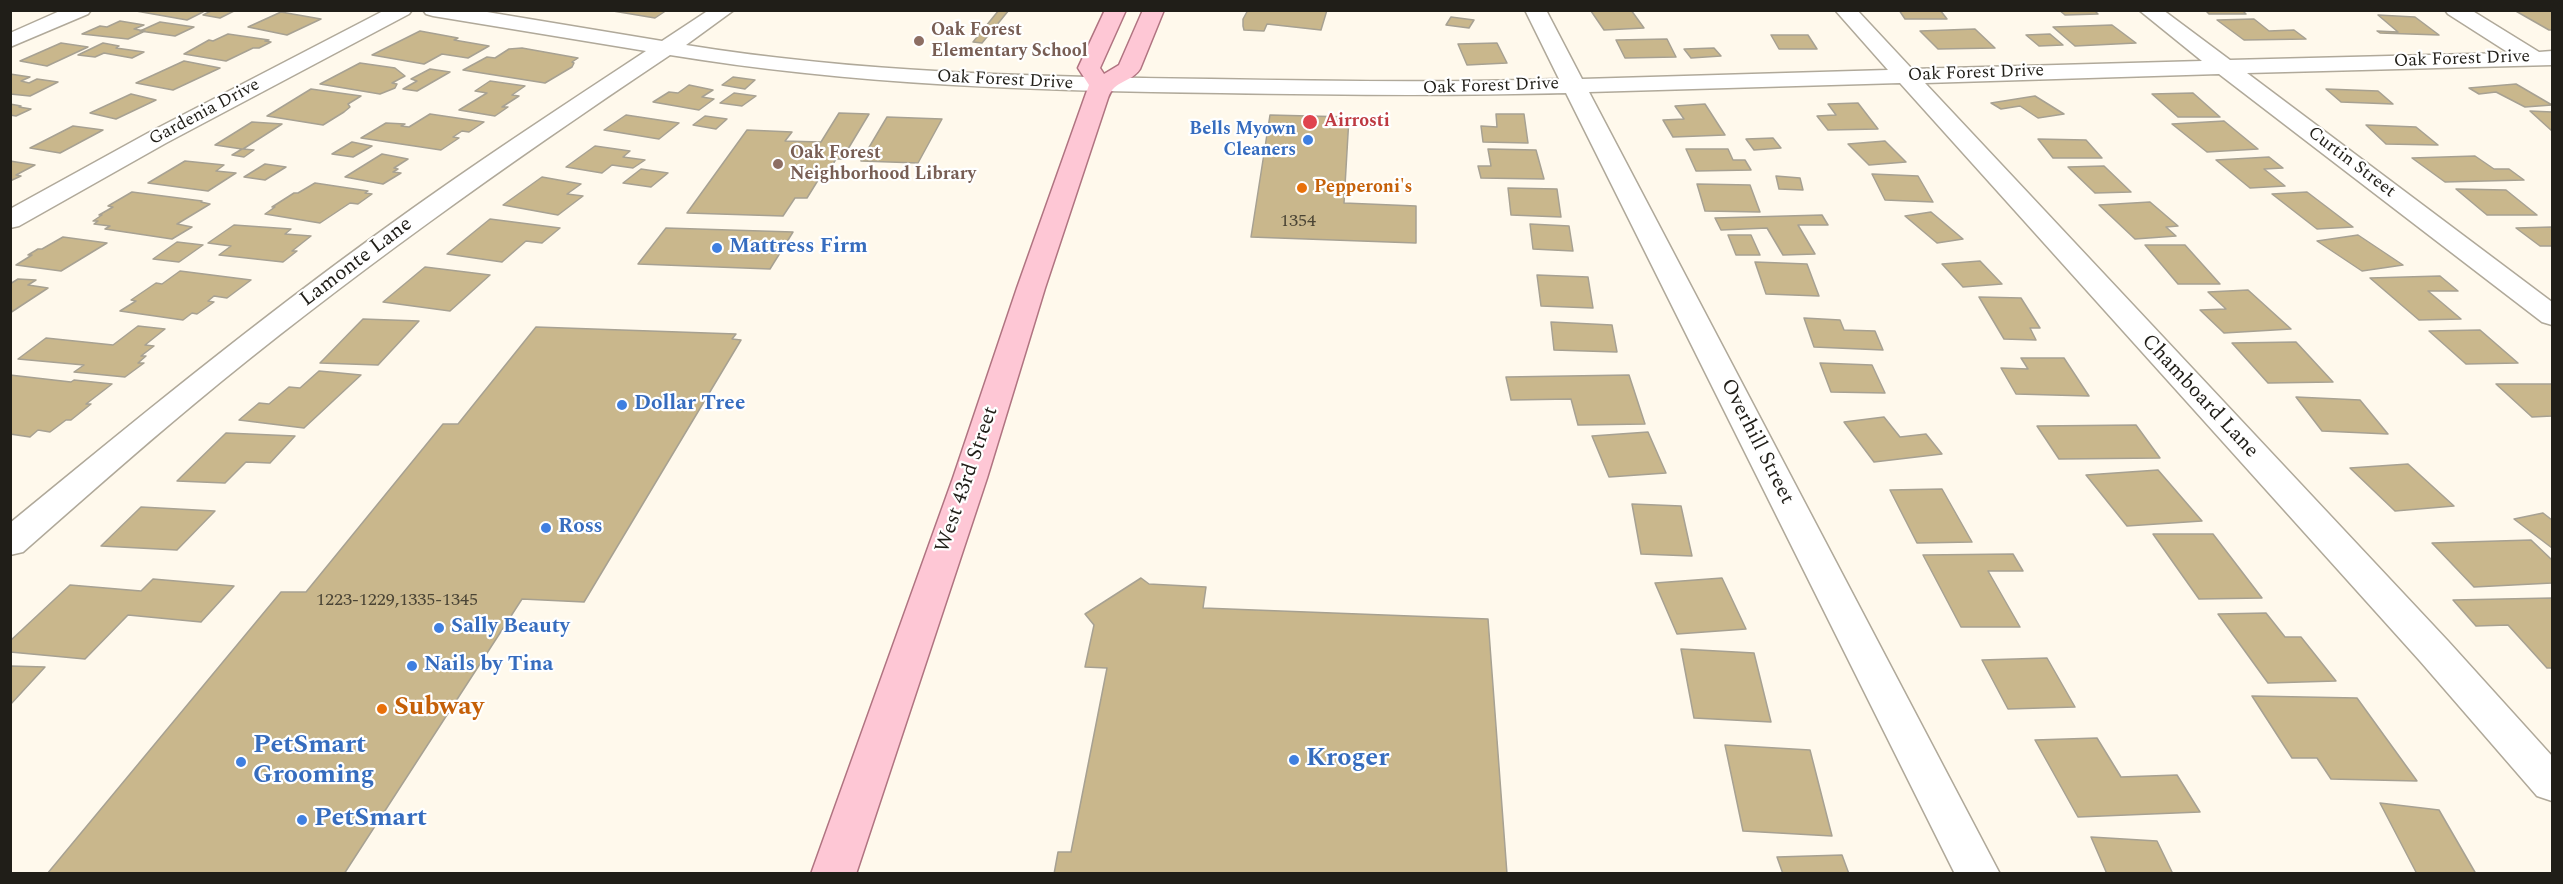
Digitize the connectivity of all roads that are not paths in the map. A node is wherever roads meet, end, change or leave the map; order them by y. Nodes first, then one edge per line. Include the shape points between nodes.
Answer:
1 (81, 10) edge
2 (402, 10) edge
3 (433, 10) edge
4 (724, 10) edge
5 (1116, 10) edge
6 (1154, 10) edge
7 (1535, 10) edge
8 (1845, 10) edge
9 (2150, 10) edge
10 (2455, 10) edge
11 (10, 41) edge
12 (668, 48) junction
13 (2547, 62) edge
14 (2224, 67) junction
15 (1903, 77) junction
16 (1101, 85) junction
17 (1572, 85) junction
18 (10, 220) edge
19 (2553, 316) edge
20 (10, 543) edge
21 (2553, 784) edge
22 (833, 873) edge
23 (1978, 873) edge

1 - 11 street
2 - 18 street, Gardenia Drive via 177,127
3 - 12 street, Oak Forest Drive
4 - 12 street, Lamonte Lane
5 - 16 main road via 1089,68
6 - 16 main road via 1129,69
7 - 17 street, Overhill Street
8 - 15 street, Chamboard Lane
9 - 14 street, Curtin Street
10 - 13 street
12 - 16 street, Oak Forest Drive via 821,69 975,81
12 - 20 street, Lamonte Lane via 393,235 184,396
13 - 14 street, Oak Forest Drive
14 - 15 street, Oak Forest Drive
14 - 19 street, Curtin Street
15 - 17 street, Oak Forest Drive
15 - 21 street, Chamboard Lane
16 - 17 street, Oak Forest Drive via 1355,90
16 - 22 main road, West 43rd Street
17 - 23 street, Overhill Street

